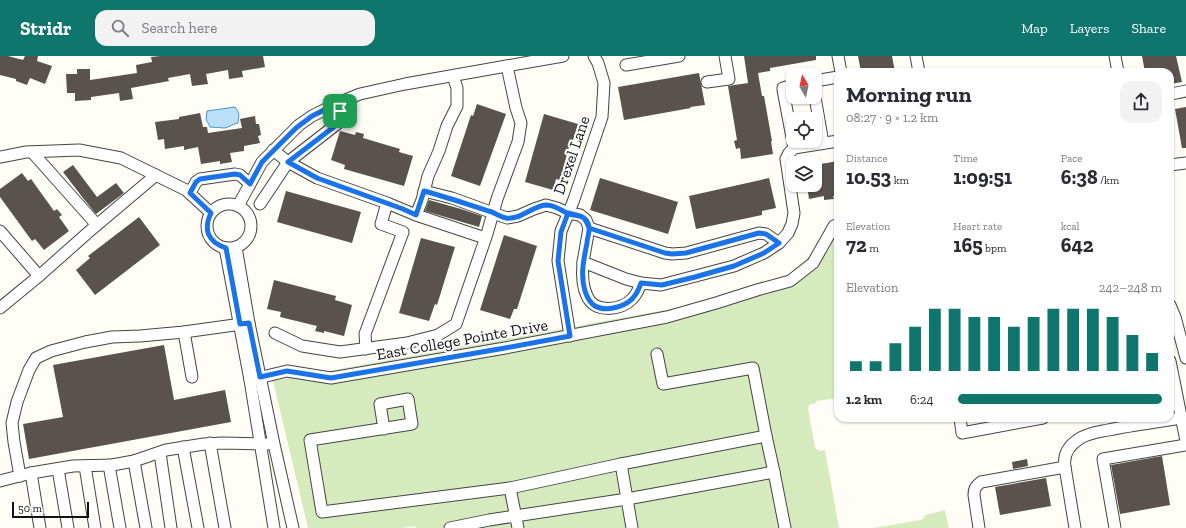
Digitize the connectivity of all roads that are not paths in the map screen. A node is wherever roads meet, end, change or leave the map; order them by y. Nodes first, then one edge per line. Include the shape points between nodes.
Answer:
1 (563, 56) edge
2 (594, 56) edge
3 (679, 56) edge
4 (726, 56) edge
5 (838, 56) edge
6 (916, 56) edge
7 (1115, 56) edge
8 (626, 64) dead end
9 (507, 66) junction
10 (840, 68) edge
11 (918, 68) edge
12 (1117, 68) edge
13 (453, 76) junction
14 (834, 78) edge
15 (822, 80) edge
16 (707, 82) dead end
17 (786, 87) edge
18 (1186, 92) edge
19 (1174, 94) edge
20 (338, 103) junction
21 (816, 104) edge
22 (787, 112) edge
23 (834, 142) edge
24 (823, 143) joint
25 (794, 148) edge
26 (274, 150) junction
27 (32, 152) junction
28 (0, 157) edge
29 (288, 162) junction
30 (1186, 163) edge
31 (1174, 164) edge
32 (156, 175) junction
33 (250, 184) junction
34 (424, 191) junction
35 (190, 193) junction
36 (387, 203) junction
37 (260, 204) dead end
38 (238, 206) junction
39 (211, 213) junction
40 (493, 213) junction
41 (568, 213) junction
42 (416, 215) junction
43 (97, 225) junction
44 (834, 226) edge
45 (589, 228) junction
46 (0, 232) edge
47 (485, 238) junction
48 (779, 243) junction
49 (231, 247) junction
50 (583, 262) junction
51 (39, 276) junction
52 (641, 283) junction
53 (0, 308) edge
54 (1174, 315) edge
55 (244, 324) junction
56 (184, 332) junction
57 (275, 333) dead end
58 (1175, 333) edge
59 (570, 336) junction
60 (366, 349) junction
61 (657, 354) dead end
62 (1186, 358) edge
63 (192, 377) dead end
64 (255, 379) junction
65 (1174, 397) edge
66 (1181, 418) junction
67 (1174, 419) edge
68 (961, 422) edge
69 (1001, 422) edge
70 (1155, 422) edge
71 (990, 423) edge
72 (384, 428) dead end
73 (766, 436) junction
74 (1186, 441) edge
75 (210, 443) junction
76 (260, 444) junction
77 (274, 444) junction
78 (1186, 445) edge
79 (183, 447) junction
80 (160, 453) junction
81 (134, 461) junction
82 (621, 464) junction
83 (109, 465) junction
84 (85, 466) junction
85 (1065, 467) junction
86 (58, 469) junction
87 (774, 472) junction
88 (25, 475) junction
89 (0, 481) edge
90 (510, 488) junction
91 (627, 499) junction
92 (515, 516) junction
93 (40, 528) edge
94 (68, 528) edge
95 (95, 528) edge
96 (120, 528) edge
97 (146, 528) edge
98 (171, 528) edge
99 (198, 528) edge
100 (226, 528) edge
101 (274, 528) edge
102 (293, 528) edge
103 (450, 528) edge
104 (518, 528) edge
105 (632, 528) edge
106 (785, 528) edge
107 (979, 528) edge
108 (1075, 528) edge
109 (1115, 528) edge

1 - 9 street
2 - 41 street, Drexel Lane via 604,83 602,117
3 - 8 street
4 - 16 street via 730,79
5 - 10 street
6 - 11 street
7 - 12 street
9 - 13 street
9 - 40 street via 521,123 518,142
13 - 20 street via 360,94
13 - 34 street via 458,88 458,106 447,126
14 - 15 street
17 - 22 street via 783,90
18 - 19 street
20 - 26 street via 304,121
20 - 29 street via 341,114 337,124
21 - 24 street
23 - 24 street
25 - 48 street via 786,159 794,213 788,233
26 - 29 street
26 - 33 street via 262,162
27 - 28 street
27 - 32 street via 79,150 121,158
27 - 43 street
29 - 36 street via 317,178
29 - 37 street
30 - 31 street
32 - 35 street
32 - 43 street
33 - 35 street via 235,174 200,179
33 - 38 street
34 - 40 street
34 - 42 street
35 - 39 street
36 - 42 street
36 - 60 street via 381,224 404,232 365,334
38 - 39 street via 223,205
38 - 49 street via 248,214 250,234 242,244
39 - 49 street via 207,228 209,235 218,246
40 - 41 street via 507,218 546,205
40 - 47 street
41 - 45 street via 586,220
41 - 59 street, Drexel Lane via 561,232 558,261
42 - 47 street
43 - 51 street
44 - 59 street, East College Pointe Drive via 813,263 790,280 667,317
45 - 48 street via 665,253 686,253 759,233 766,234
45 - 50 street
46 - 51 street
47 - 60 street via 456,324 438,335
48 - 52 street via 764,253 734,266 662,285
49 - 55 street
50 - 52 street
50 - 52 street via 584,290 596,307 623,306 633,299
51 - 53 street
54 - 58 street
55 - 56 street
55 - 64 street
56 - 63 street
56 - 88 street via 112,337 51,351 36,358 17,402 12,423 14,442
57 - 60 street via 302,346 340,352
58 - 62 street
59 - 64 street, East College Pointe Drive via 331,378 287,371
61 - 73 street via 663,384 753,368
64 - 76 street
64 - 77 street
65 - 66 street
66 - 67 street
66 - 74 street
68 - 71 street via 962,432
69 - 71 street
70 - 85 street via 1089,434 1079,439 1066,452
72 - 90 street via 310,440 322,512
73 - 82 street
73 - 87 street
75 - 76 street
75 - 79 street
75 - 100 street
76 - 77 street
76 - 101 street
77 - 102 street
78 - 109 street via 1103,459
79 - 80 street
79 - 99 street
80 - 81 street
80 - 98 street
81 - 83 street
81 - 97 street
82 - 90 street
82 - 91 street
83 - 84 street
83 - 96 street
84 - 86 street
84 - 95 street
85 - 107 street via 981,482 974,490
85 - 108 street
86 - 88 street
86 - 94 street
87 - 91 street
87 - 106 street
88 - 89 street
88 - 93 street
90 - 92 street
91 - 92 street
91 - 105 street
92 - 103 street
92 - 104 street

